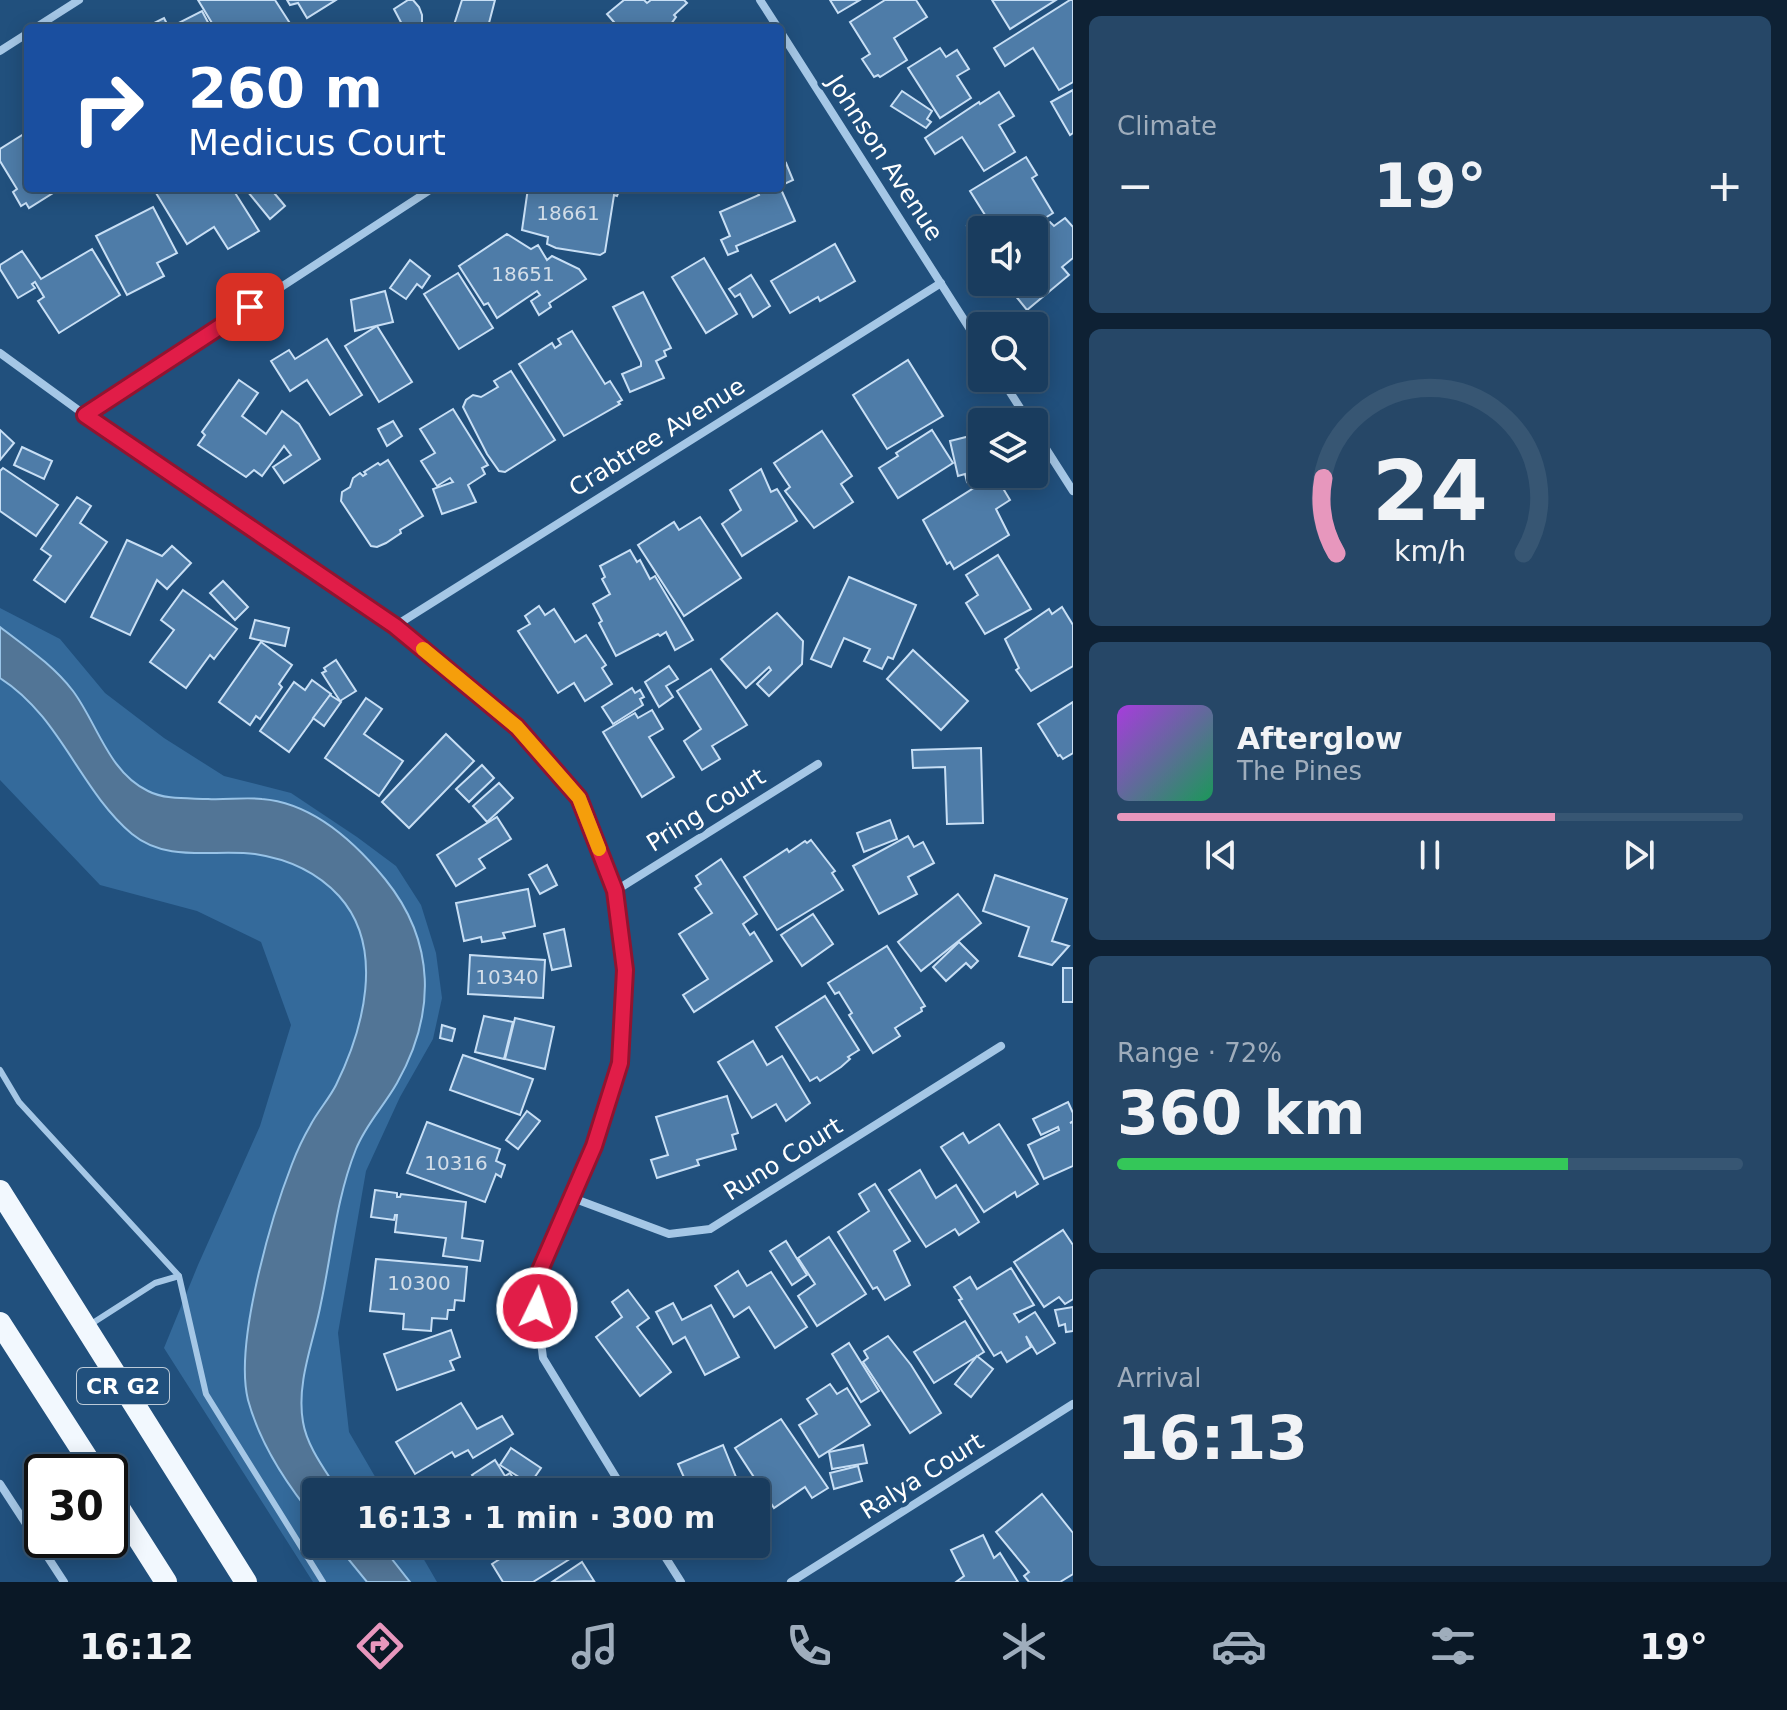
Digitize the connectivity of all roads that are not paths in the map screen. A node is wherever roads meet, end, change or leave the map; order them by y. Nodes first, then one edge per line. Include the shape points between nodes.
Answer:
1 (79, 0) edge
2 (760, 0) edge
3 (41, 24) edge
4 (775, 24) edge
5 (24, 36) edge
6 (784, 38) edge
7 (0, 51) edge
8 (427, 192) edge
9 (941, 283) junction
10 (968, 326) edge
11 (0, 353) edge
12 (85, 415) junction
13 (1048, 452) edge
14 (1073, 491) edge
15 (395, 626) junction
16 (818, 764) dead end
17 (615, 891) junction
18 (1001, 1046) dead end
19 (0, 1070) edge
20 (0, 1191) edge
21 (570, 1197) junction
22 (179, 1276) junction
23 (0, 1323) edge
24 (86, 1327) junction
25 (1073, 1404) edge
26 (84, 1454) edge
27 (616, 1478) edge
28 (0, 1484) edge
29 (128, 1522) edge
30 (666, 1558) edge
31 (64, 1582) edge
32 (166, 1582) edge
33 (246, 1582) edge
34 (323, 1582) edge
35 (681, 1582) edge
36 (791, 1582) edge

1 - 3 street
2 - 4 street, Johnson Avenue
5 - 7 street
6 - 9 street, Johnson Avenue
8 - 12 street
9 - 10 street, Johnson Avenue
9 - 15 street, Crabtree Avenue
11 - 12 street
12 - 15 street
13 - 14 street
15 - 17 street via 517,727 579,798
16 - 17 street, Pring Court
17 - 21 street via 625,970 620,1063 594,1146
18 - 21 street, Runo Court via 710,1229 669,1234
19 - 22 lane via 19,1102
20 - 24 highway, CR G2
21 - 27 street via 534,1284 543,1358
22 - 24 lane via 155,1283
22 - 34 lane via 206,1394
23 - 26 highway, CR G2
24 - 33 highway, CR G2
25 - 36 street, Ralya Court
28 - 31 street
29 - 32 highway
30 - 35 street

